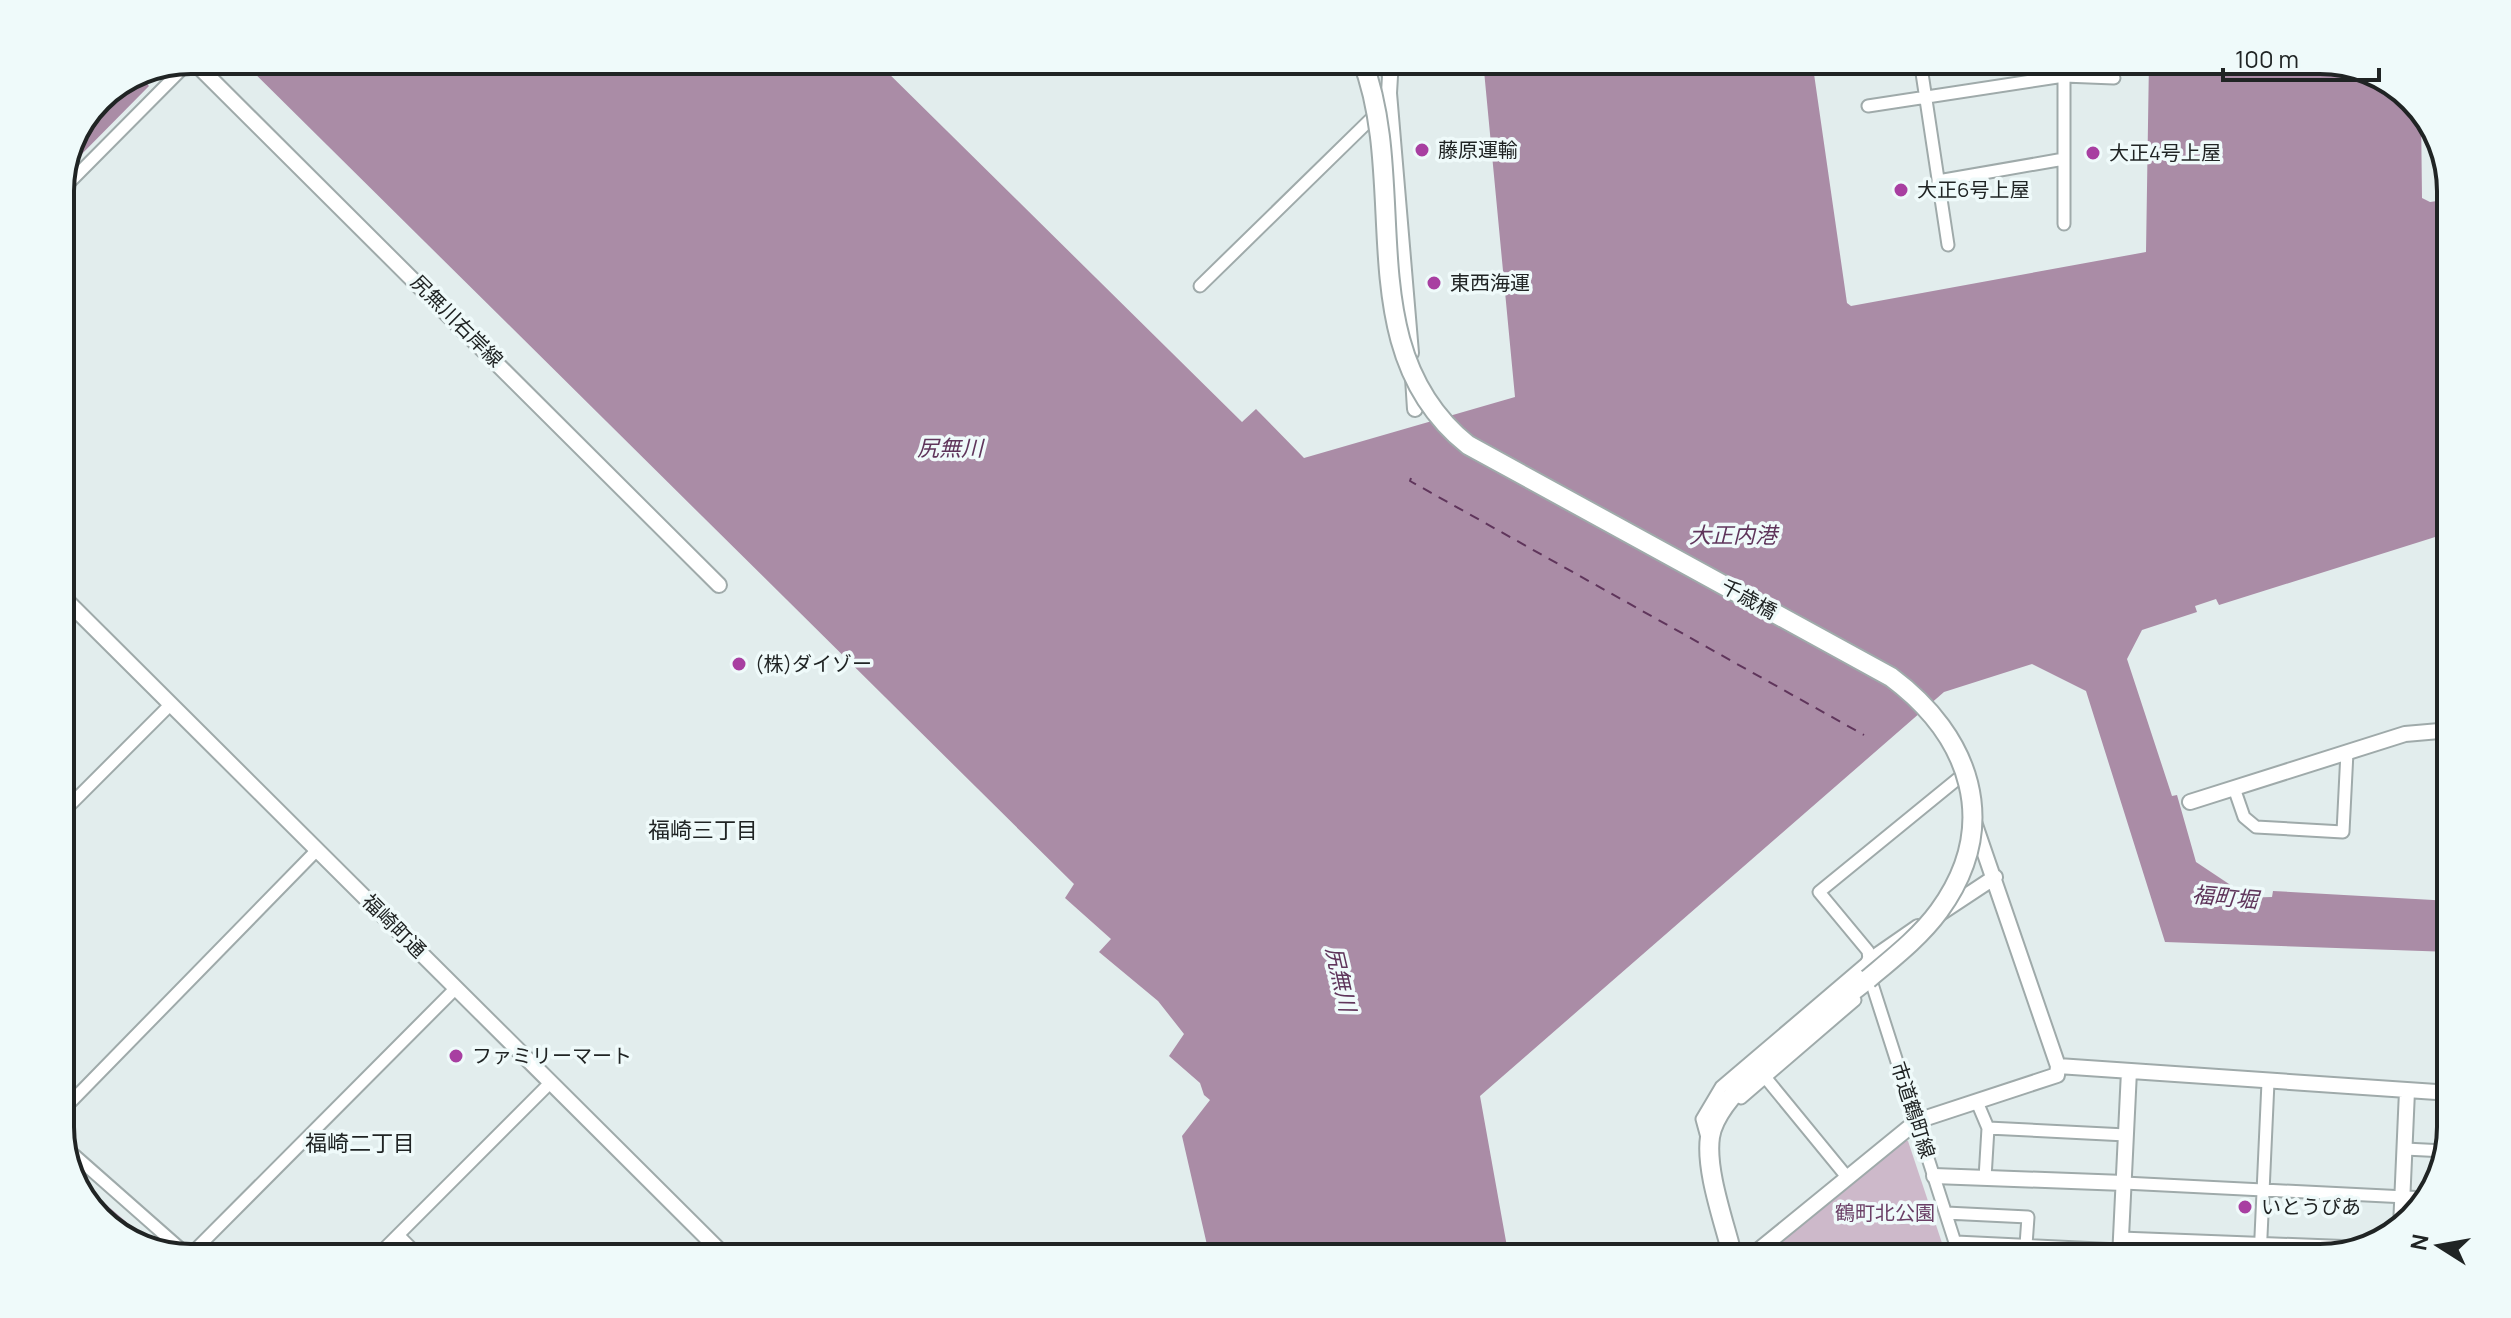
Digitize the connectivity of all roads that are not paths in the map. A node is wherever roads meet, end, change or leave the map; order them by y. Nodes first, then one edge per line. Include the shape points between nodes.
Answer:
1 (205, 74) edge
2 (1366, 74) edge
3 (1373, 74) edge
4 (1389, 74) edge
5 (1922, 74) edge
6 (176, 75) edge
7 (2064, 76) junction
8 (2114, 78) dead end
9 (1389, 97) junction
10 (1925, 98) junction
11 (1868, 106) dead end
12 (2064, 159) junction
13 (75, 177) edge
14 (1938, 181) junction
15 (2064, 224) dead end
16 (1948, 245) dead end
17 (1200, 286) dead end
18 (1415, 409) dead end
19 (719, 585) dead end
20 (74, 608) edge
21 (171, 704) junction
22 (2437, 731) edge
23 (2347, 752) junction
24 (1960, 777) joint
25 (2234, 788) junction
26 (74, 801) edge
27 (2190, 802) dead end
28 (317, 850) junction
29 (1995, 877) junction
30 (1869, 961) junction
31 (1872, 984) junction
32 (456, 988) junction
33 (2058, 1066) junction
34 (2129, 1071) junction
35 (1765, 1077) junction
36 (551, 1082) junction
37 (2268, 1082) junction
38 (2407, 1091) junction
39 (2437, 1092) edge
40 (74, 1099) edge
41 (1977, 1102) junction
42 (1725, 1110) junction
43 (1917, 1121) junction
44 (1988, 1128) junction
45 (2126, 1135) junction
46 (1709, 1148) junction
47 (2405, 1149) junction
48 (2435, 1150) edge
49 (78, 1159) edge
50 (1934, 1176) junction
51 (1847, 1177) junction
52 (1985, 1178) junction
53 (2124, 1183) junction
54 (2263, 1191) junction
55 (2402, 1197) junction
56 (2413, 1197) edge
57 (2402, 1206) edge
58 (1946, 1213) junction
59 (398, 1235) junction
60 (1956, 1242) joint
61 (174, 1243) edge
62 (203, 1244) edge
63 (389, 1244) edge
64 (407, 1244) edge
65 (713, 1244) edge
66 (1730, 1244) edge
67 (1766, 1244) edge
68 (2003, 1244) edge
69 (2026, 1244) edge
70 (2120, 1244) edge
71 (2261, 1244) edge

1 - 19 street, 尻無川右岸線
2 - 42 main road, 千歳橋, bridge via 1378,131 1396,322 1415,384 1441,423 1468,445 1891,677 1936,717 1960,755 1972,809 1968,850 1938,913 1905,948 1742,1084
3 - 9 street
4 - 9 street
5 - 10 street
6 - 13 street
7 - 8 street
7 - 10 street
7 - 12 street
9 - 17 street
9 - 18 street
10 - 11 street
10 - 14 street
12 - 14 street
12 - 15 street
14 - 16 street
20 - 21 street, 福崎町通
21 - 26 street
21 - 28 street, 福崎町通
22 - 23 street via 2405,734
23 - 25 street
23 - 25 street via 2343,832 2256,827 2244,817
24 - 29 street
24 - 30 street via 1819,892 1868,951
25 - 27 street
28 - 32 street, 福崎町通
28 - 40 street
29 - 30 street
29 - 33 street
30 - 31 street, 市道鶴町線
30 - 46 street via 1721,1087 1702,1119
31 - 35 street
31 - 43 street, 市道鶴町線
32 - 36 street, 福崎町通
32 - 62 street
33 - 34 street
33 - 41 street via 2057,1075
34 - 37 street
34 - 45 street
35 - 42 street
35 - 51 street
36 - 59 street
36 - 65 street, 福崎町通
37 - 38 street
37 - 54 street
38 - 39 street
38 - 47 street
41 - 43 street
41 - 44 street
42 - 46 main road
43 - 50 street, 市道鶴町線
43 - 51 street
44 - 45 street
44 - 52 street
45 - 53 street
46 - 66 main road
47 - 48 street
47 - 55 street
49 - 61 street
50 - 52 street
50 - 58 street, 市道鶴町線
51 - 67 street
52 - 53 street
53 - 54 street
53 - 70 street
54 - 55 street
54 - 71 street
55 - 56 street
55 - 57 street
58 - 60 street, 市道鶴町線
58 - 69 street via 2028,1217
59 - 63 street
59 - 64 street
60 - 68 street

